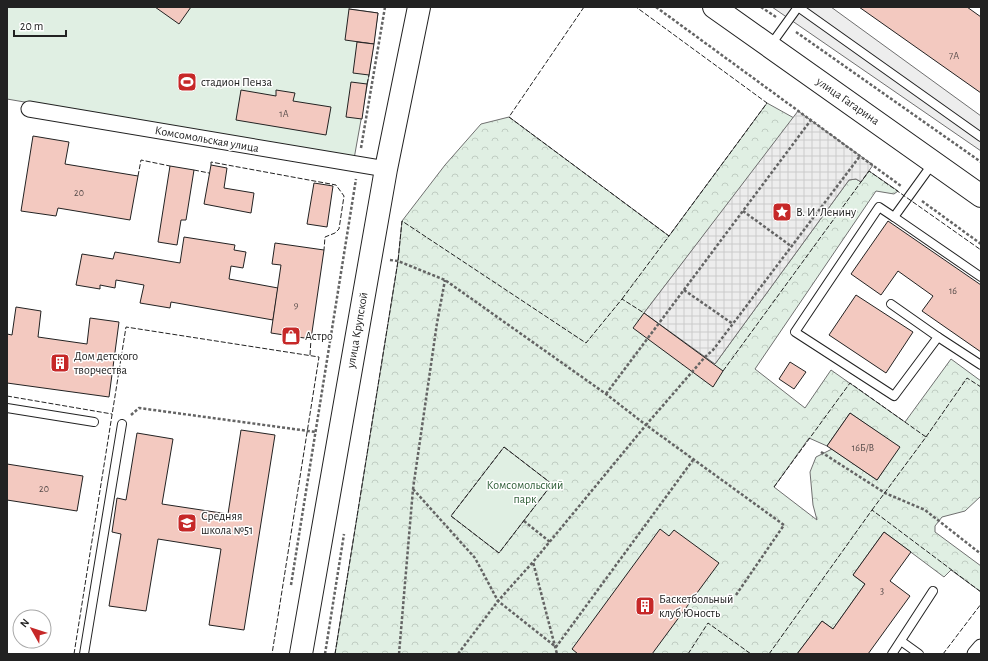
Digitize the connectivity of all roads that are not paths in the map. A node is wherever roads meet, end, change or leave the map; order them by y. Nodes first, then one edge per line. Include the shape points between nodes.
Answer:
1 (420, 7) edge
2 (714, 7) edge
3 (798, 7) edge
4 (770, 46) junction
5 (29, 109) dead end
6 (981, 137) edge
7 (933, 162) junction
8 (386, 169) junction
9 (981, 196) edge
10 (894, 217) junction
11 (981, 277) edge
12 (891, 304) dead end
13 (938, 338) junction
14 (981, 365) edge
15 (7, 408) edge
16 (94, 422) dead end
17 (122, 424) road end
18 (933, 591) dead end
19 (901, 641) junction
20 (981, 647) edge
21 (84, 654) edge
22 (301, 654) edge
23 (892, 654) edge
24 (919, 654) edge
25 (975, 654) edge

1 - 8 main road, улица Крупской
2 - 4 main road, улица Гагарина
3 - 4 lane
3 - 6 lane
4 - 7 main road, улица Гагарина
5 - 8 street, Комсомольская улица
7 - 9 main road, улица Гагарина
7 - 10 lane
8 - 22 main road, улица Крупской
10 - 11 lane
10 - 13 lane via 880,207 795,332 894,396
12 - 13 lane
13 - 14 lane
15 - 16 lane
17 - 21 lane
18 - 19 lane
19 - 23 lane
19 - 24 lane
20 - 25 street

